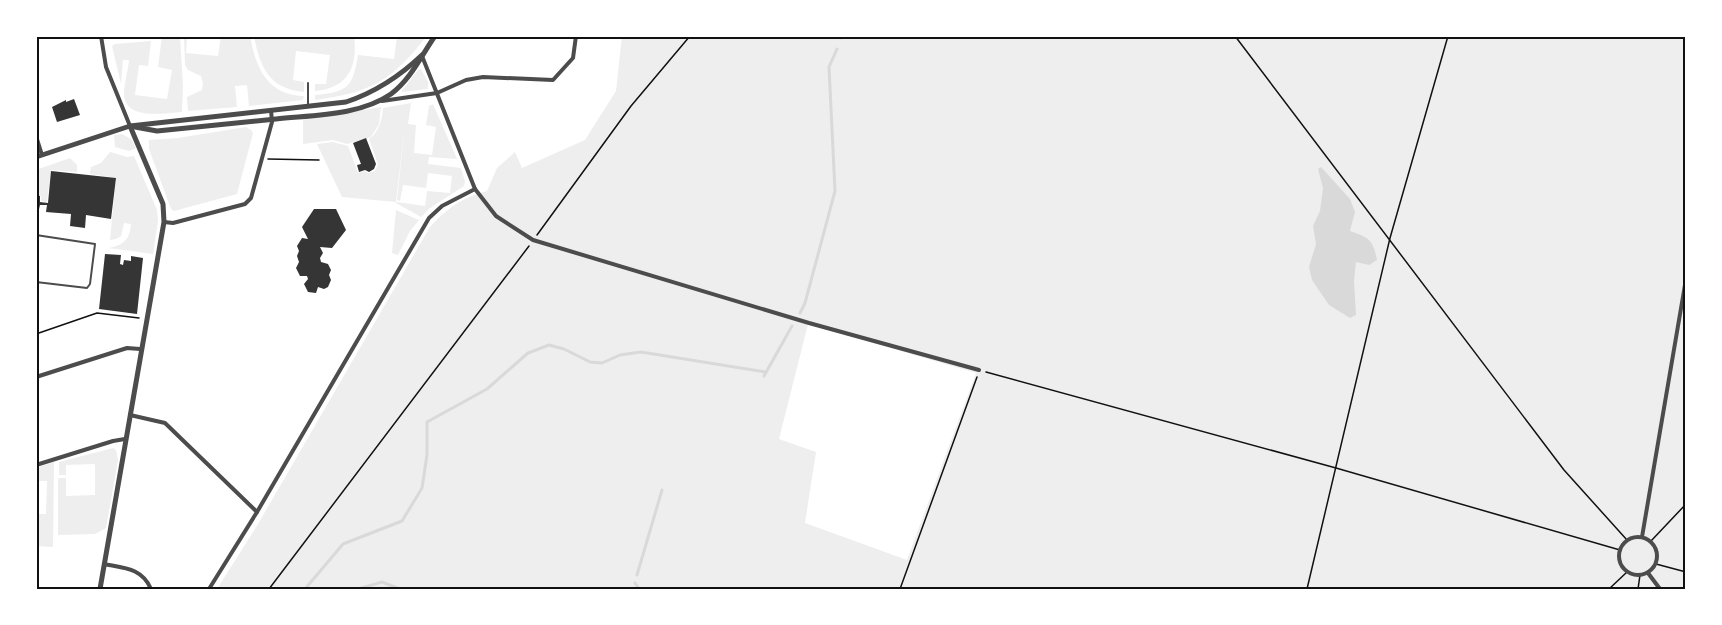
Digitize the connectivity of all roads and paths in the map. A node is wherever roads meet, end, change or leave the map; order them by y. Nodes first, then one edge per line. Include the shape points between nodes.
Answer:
1 (102, 36) edge
2 (435, 36) edge
3 (576, 36) edge
4 (690, 36) edge
5 (1235, 36) edge
6 (1448, 36) edge
7 (422, 55) junction
8 (308, 83) dead end
9 (437, 93) junction
10 (376, 102) junction
11 (308, 106) junction
12 (271, 110) junction
13 (272, 120) junction
14 (130, 126) junction
15 (36, 136) edge
16 (39, 156) edge
17 (261, 159) junction
18 (319, 160) dead end
19 (475, 189) junction
20 (164, 222) junction
21 (36, 235) edge
22 (1390, 238) junction
23 (533, 240) junction
24 (1686, 279) edge
25 (36, 282) edge
26 (146, 319) junction
27 (36, 334) edge
28 (140, 350) junction
29 (979, 370) junction
30 (36, 377) edge
31 (129, 415) junction
32 (125, 439) junction
33 (36, 465) edge
34 (1336, 468) junction
35 (1686, 504) edge
36 (257, 512) junction
37 (1642, 537) junction
38 (1627, 540) junction
39 (1651, 541) junction
40 (1620, 550) junction
41 (104, 564) junction
42 (1656, 564) junction
43 (1627, 572) junction
44 (1648, 573) junction
45 (1686, 573) edge
46 (1640, 575) junction
47 (100, 589) edge
48 (151, 589) edge
49 (209, 589) edge
50 (268, 589) edge
51 (900, 589) edge
52 (1307, 589) edge
53 (1609, 589) edge
54 (1638, 589) edge
55 (1660, 589) edge

1 - 14 street via 106,67
2 - 7 street
3 - 9 street via 573,58 553,80 483,77
4 - 23 path via 631,106
5 - 22 path
6 - 22 path
7 - 9 street
7 - 10 street via 401,84
7 - 11 street via 402,74 365,96
8 - 11 lane
9 - 10 street
9 - 19 street
10 - 13 street via 349,110
11 - 12 street
12 - 13 street
12 - 14 street
13 - 14 street via 157,131
13 - 17 street
14 - 16 street
14 - 20 street via 163,204
15 - 16 street
17 - 18 path
17 - 20 street via 251,198 245,204
19 - 23 street via 496,216
19 - 36 street via 442,206 429,218
20 - 26 street
21 - 25 lane via 95,244 87,288
22 - 34 path
22 - 38 path via 1564,470
23 - 29 street
23 - 50 path
24 - 37 street
26 - 27 path via 97,313
26 - 28 street
28 - 30 street via 127,348
28 - 31 street
29 - 34 path
29 - 51 path
31 - 32 street
31 - 36 street via 165,423
32 - 33 street
32 - 41 street
34 - 40 path
34 - 52 path
35 - 39 path
36 - 49 street
37 - 38 street
37 - 39 street
38 - 40 street
39 - 42 street via 1657,551
40 - 43 street via 1620,562
41 - 47 street
41 - 48 street via 141,573
42 - 44 street
42 - 45 path
43 - 46 street
43 - 53 path
44 - 46 street
44 - 55 street
46 - 54 path

